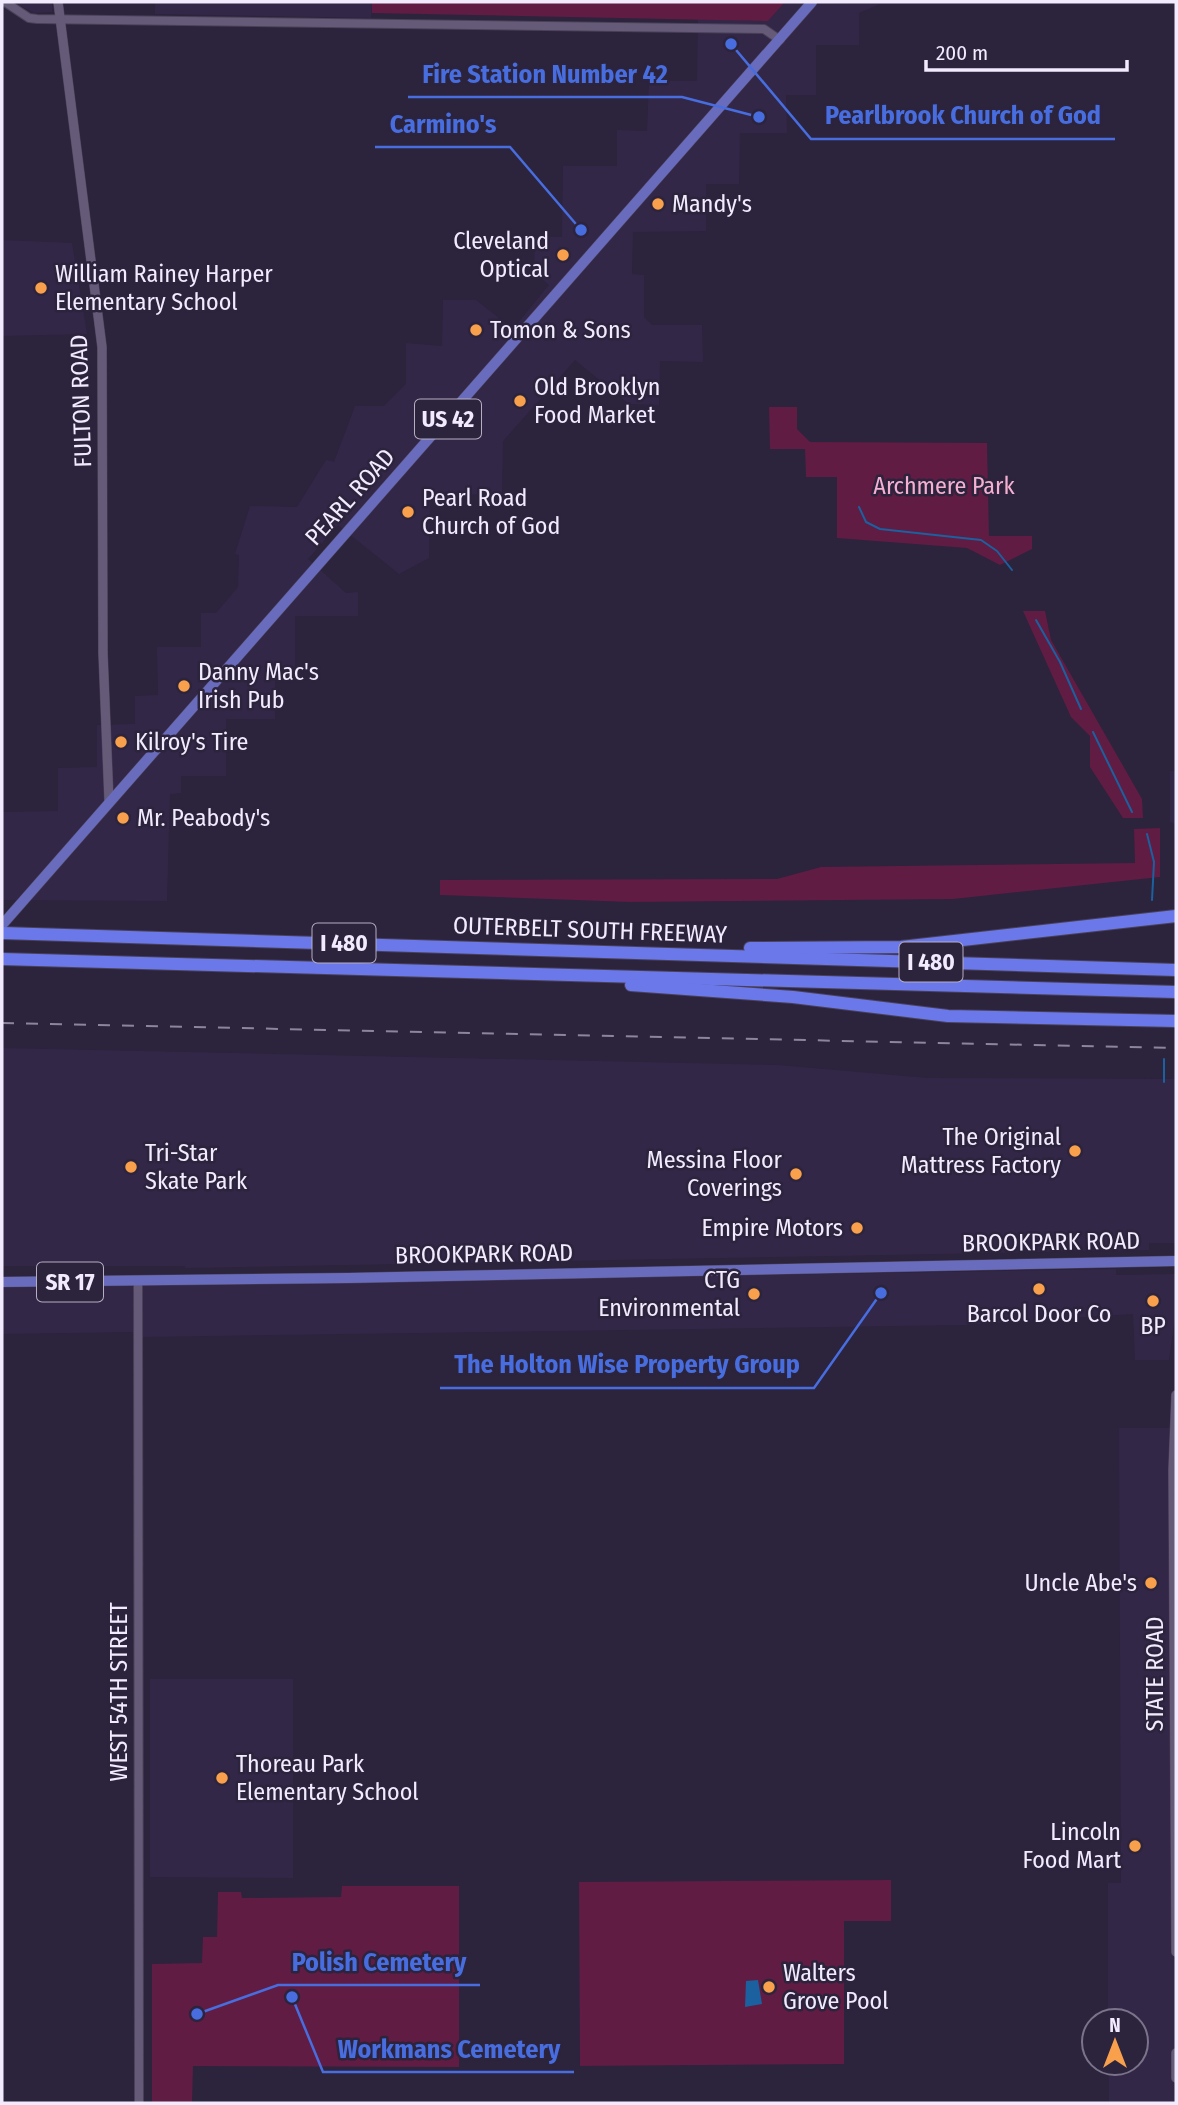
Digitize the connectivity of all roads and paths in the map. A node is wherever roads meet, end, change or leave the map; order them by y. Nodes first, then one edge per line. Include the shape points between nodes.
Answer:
1 (5, 2) edge
2 (58, 2) edge
3 (812, 2) edge
4 (58, 19) junction
5 (780, 40) junction
6 (109, 801) junction
7 (1176, 908) edge
8 (1176, 916) edge
9 (1106, 923) junction
10 (2, 925) edge
11 (2, 933) edge
12 (687, 953) junction
13 (2, 959) edge
14 (1176, 970) edge
15 (565, 976) junction
16 (1176, 992) edge
17 (1176, 1021) edge
18 (1176, 1261) edge
19 (138, 1281) junction
20 (2, 1282) edge
21 (1176, 1395) edge
22 (1176, 1952) edge
23 (1176, 2053) edge
24 (1176, 2078) edge
25 (139, 2103) edge

1 - 4 street via 29,18
2 - 4 main road, FULTON ROAD
3 - 5 main road, PEARL ROAD / US 42
4 - 5 street via 764,29
4 - 6 main road, FULTON ROAD via 102,347 103,653
5 - 6 main road, PEARL ROAD / US 42
6 - 10 main road, PEARL ROAD / US 42
7 - 9 highway
8 - 9 highway
9 - 12 highway via 913,946
11 - 12 highway, OUTERBELT SOUTH FREEWAY / I 480
12 - 14 highway, OUTERBELT SOUTH FREEWAY / I 480
13 - 15 highway, OUTERBELT SOUTH FREEWAY / I 480
15 - 16 highway, OUTERBELT SOUTH FREEWAY / I 480
15 - 17 highway via 948,1016
18 - 19 main road, BROOKPARK ROAD / SR 17
19 - 20 main road, BROOKPARK ROAD / SR 17
19 - 25 street, WEST 54TH STREET
21 - 22 main road, STATE ROAD
23 - 24 main road

